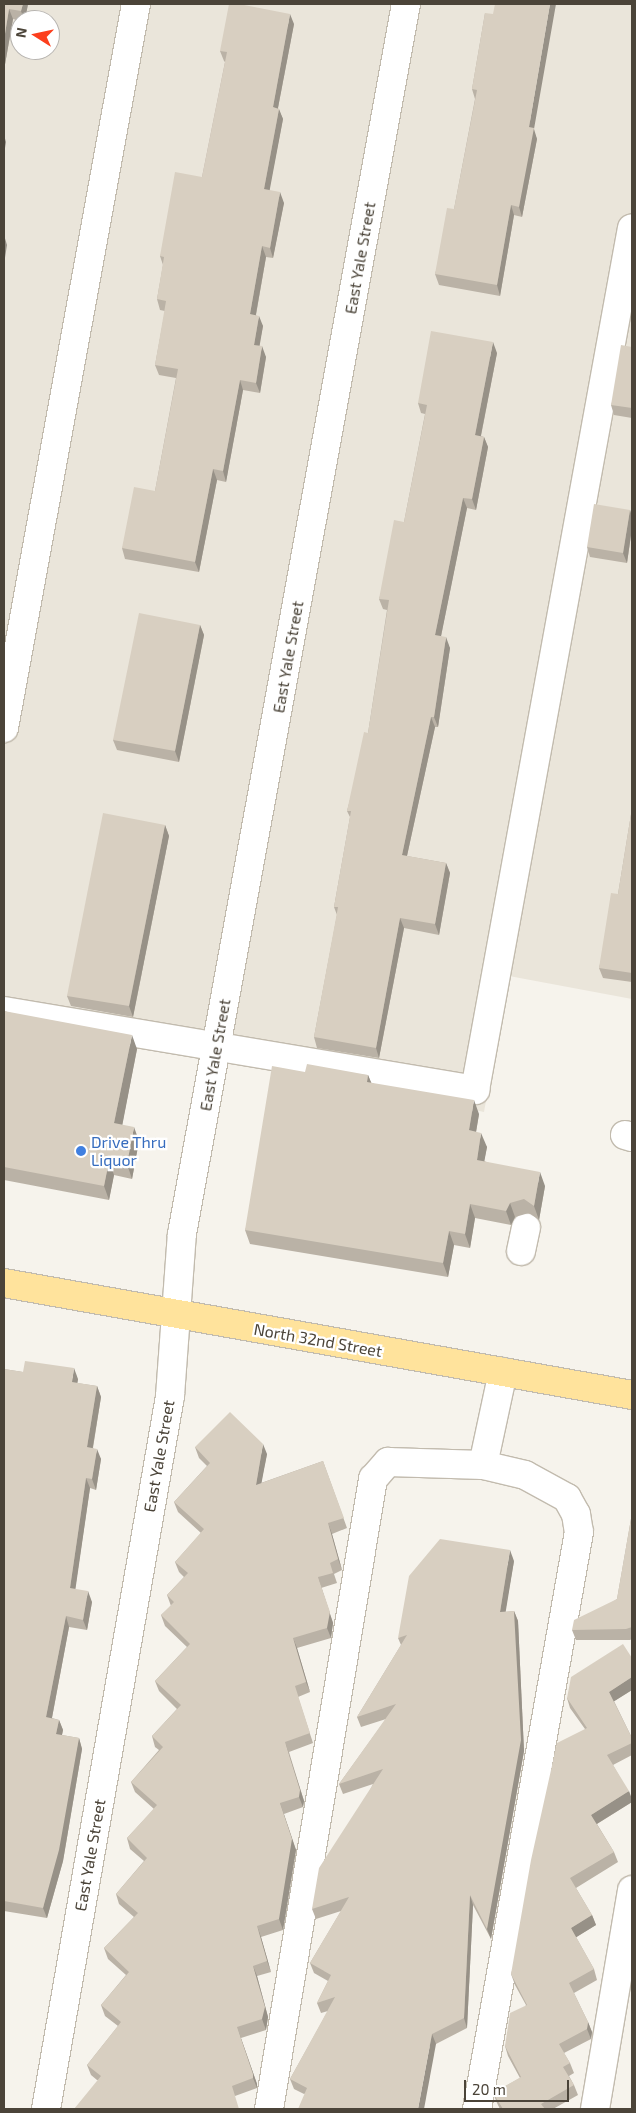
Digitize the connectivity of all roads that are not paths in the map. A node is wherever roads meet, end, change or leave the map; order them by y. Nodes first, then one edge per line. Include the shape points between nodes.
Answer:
1 (136, 4) edge
2 (406, 4) edge
3 (632, 228) edge
4 (4, 728) edge
5 (4, 1011) edge
6 (217, 1045) junction
7 (4, 1283) edge
8 (176, 1314) junction
9 (503, 1372) junction
10 (632, 1395) edge
11 (483, 1465) junction
12 (632, 1890) edge
13 (620, 2033) edge
14 (46, 2109) edge
15 (269, 2109) edge
16 (477, 2109) edge
17 (595, 2109) edge

1 - 4 street
2 - 6 street, East Yale Street
3 - 6 street via 475,1090
5 - 6 street
6 - 8 street, East Yale Street via 182,1234
7 - 8 main road, North 32nd Street
8 - 9 main road, North 32nd Street
8 - 14 street, East Yale Street via 170,1396
9 - 10 main road, North 32nd Street
9 - 11 street
11 - 15 street via 388,1462 373,1478
11 - 16 street via 525,1475 567,1498 576,1514 579,1532
12 - 13 street
13 - 17 street

